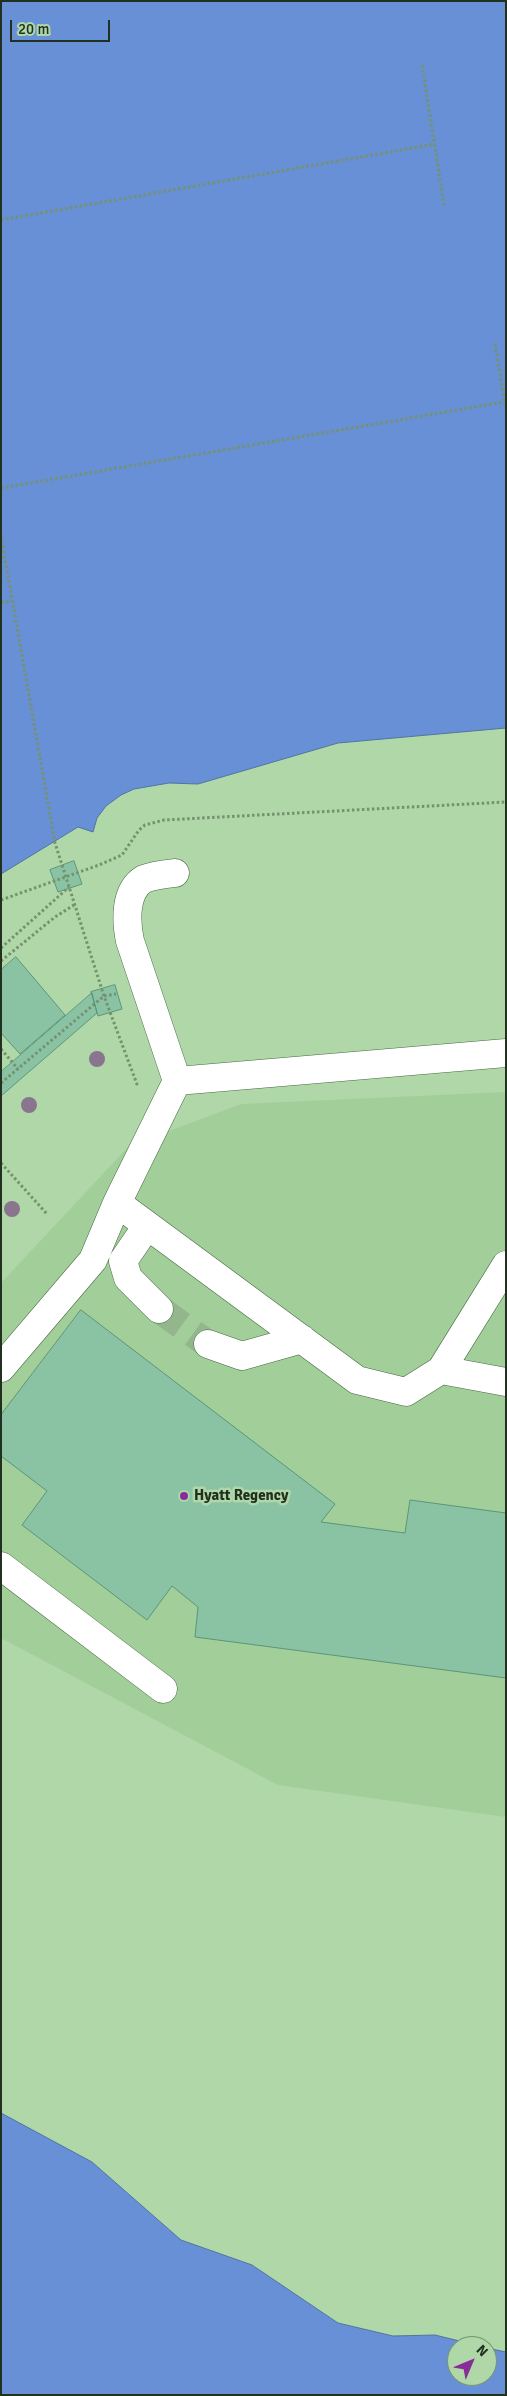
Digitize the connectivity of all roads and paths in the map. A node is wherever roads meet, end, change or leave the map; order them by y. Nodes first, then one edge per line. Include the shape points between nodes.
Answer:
1 (422, 65) dead end
2 (434, 144) junction
3 (444, 205) dead end
4 (1, 220) edge
5 (496, 344) dead end
6 (504, 402) junction
7 (506, 410) edge
8 (1, 488) edge
9 (1, 536) edge
10 (12, 601) junction
11 (1, 603) edge
12 (506, 802) edge
13 (176, 873) dead end
14 (66, 875) junction
15 (69, 887) junction
16 (1, 900) edge
17 (74, 905) junction
18 (1, 948) edge
19 (1, 961) edge
20 (146, 988) junction
21 (104, 996) junction
22 (1, 1049) edge
23 (506, 1053) edge
24 (18, 1069) junction
25 (177, 1081) junction
26 (1, 1083) edge
27 (141, 1095) dead end
28 (1, 1163) edge
29 (117, 1204) junction
30 (47, 1214) dead end
31 (147, 1226) junction
32 (506, 1265) edge
33 (159, 1309) tunnel mouth
34 (302, 1339) junction
35 (208, 1344) tunnel mouth
36 (1, 1368) edge
37 (441, 1370) junction
38 (506, 1382) edge
39 (1, 1566) edge
40 (163, 1689) dead end

1 - 2 path
2 - 3 path
2 - 4 path
5 - 6 path
6 - 7 path
6 - 8 path
9 - 10 path
10 - 11 path
10 - 14 path via 55,843
12 - 14 path via 164,820 139,830 122,855 99,866
13 - 20 lane via 137,884 130,900 127,925
14 - 15 path
14 - 16 path
15 - 17 path
15 - 18 path
17 - 19 path
17 - 21 path
20 - 21 path
20 - 25 lane
21 - 24 path
21 - 27 path
22 - 24 path
23 - 25 lane
24 - 26 path
25 - 29 lane
28 - 30 path
29 - 31 lane
29 - 36 lane via 93,1260
31 - 33 lane via 123,1262 128,1278
31 - 34 lane
32 - 37 lane
34 - 35 lane via 242,1356
34 - 37 lane via 357,1380 406,1392
37 - 38 lane
39 - 40 lane

